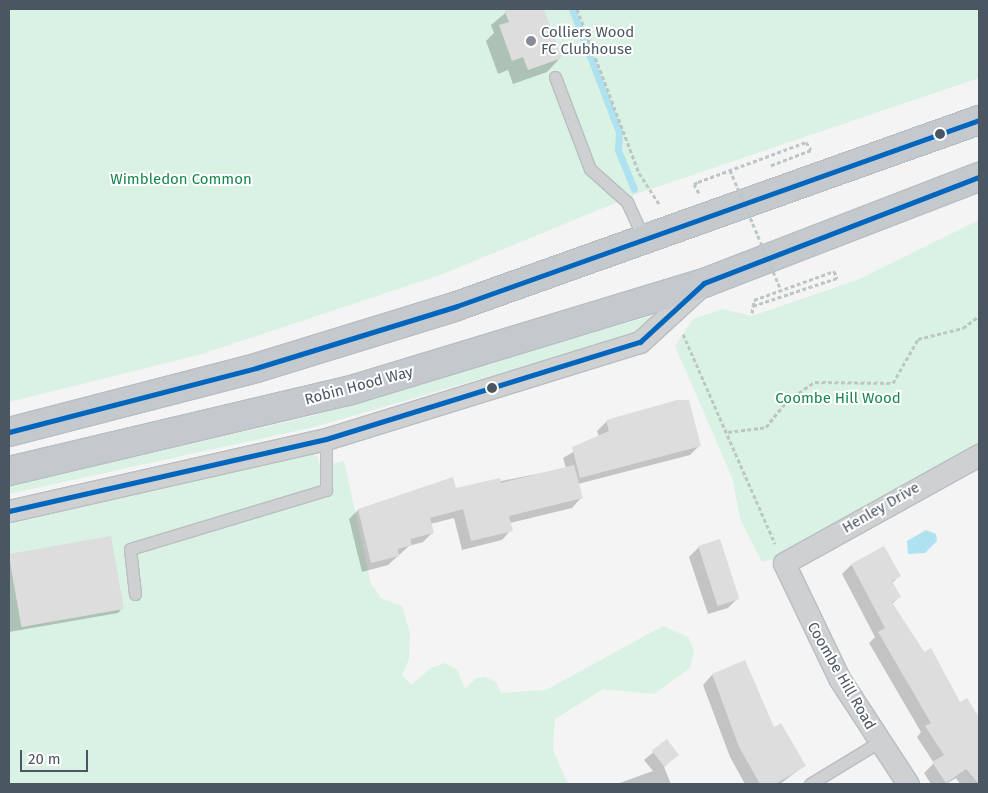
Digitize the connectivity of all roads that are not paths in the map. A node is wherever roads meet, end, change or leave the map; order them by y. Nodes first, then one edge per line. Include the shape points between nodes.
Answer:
1 (555, 77) dead end
2 (979, 120) edge
3 (979, 177) edge
4 (644, 239) junction
5 (704, 283) junction
6 (9, 432) edge
7 (326, 439) junction
8 (979, 454) edge
9 (9, 471) edge
10 (9, 511) edge
11 (784, 563) joint
12 (135, 594) dead end
13 (879, 742) junction
14 (810, 784) edge
15 (908, 784) edge

1 - 4 lane via 590,169 627,202
2 - 4 highway
3 - 5 highway, Robin Hood Way
4 - 6 highway via 457,306 265,366
5 - 7 street, Robin Hood Way via 640,342
5 - 9 highway, Robin Hood Way via 348,391
7 - 10 street, Robin Hood Way
7 - 12 lane via 326,490 130,550
8 - 11 street, Henley Drive
11 - 13 street, Coombe Hill Road via 839,678
13 - 14 lane
13 - 15 street, Coombe Hill Road

